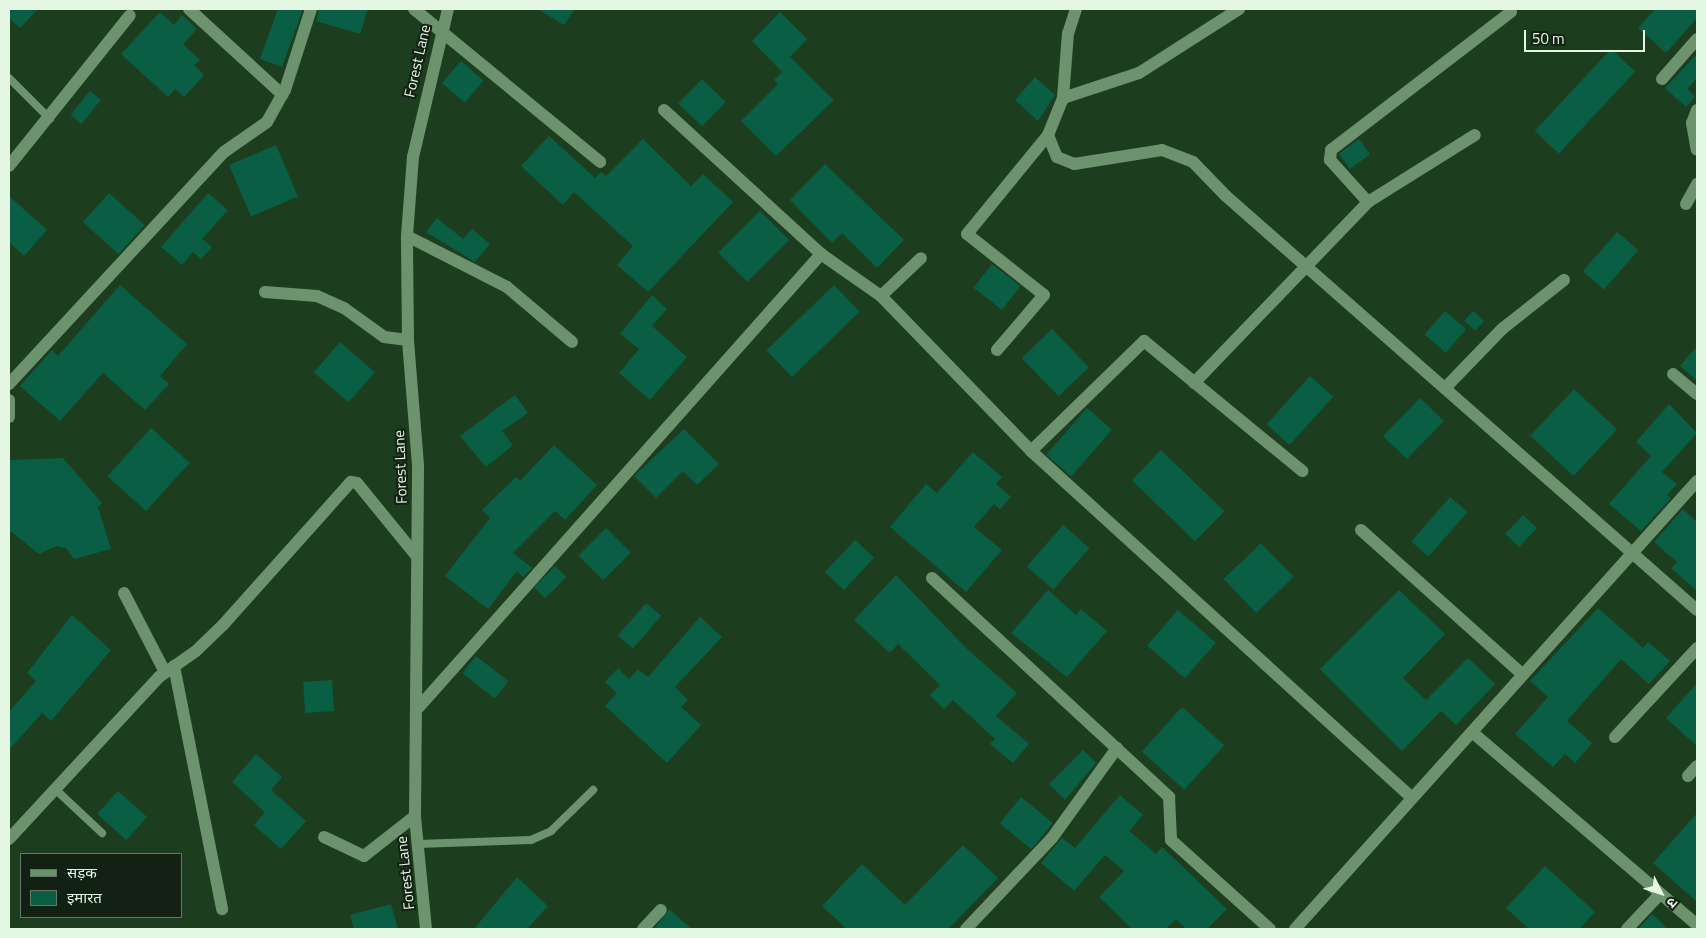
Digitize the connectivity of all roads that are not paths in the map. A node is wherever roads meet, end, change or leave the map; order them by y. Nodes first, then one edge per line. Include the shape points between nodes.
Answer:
1 (190, 9) edge
2 (311, 9) edge
3 (414, 9) edge
4 (448, 9) edge
5 (1076, 9) edge
6 (1239, 9) edge
7 (1511, 12) dead end
8 (130, 15) dead end
9 (440, 27) junction
10 (1697, 39) edge
11 (9, 78) edge
12 (1662, 79) dead end
13 (283, 95) junction
14 (1063, 98) junction
15 (664, 110) dead end
16 (1697, 110) edge
17 (50, 119) junction
18 (1048, 135) junction
19 (1475, 135) dead end
20 (1697, 150) edge
21 (600, 162) dead end
22 (9, 166) edge
23 (1697, 184) edge
24 (1368, 202) junction
25 (1686, 204) dead end
26 (407, 236) junction
27 (821, 254) junction
28 (921, 258) dead end
29 (1307, 264) junction
30 (1564, 280) dead end
31 (265, 292) dead end
32 (881, 296) junction
33 (408, 340) junction
34 (572, 342) dead end
35 (997, 350) dead end
36 (1673, 374) dead end
37 (1194, 383) junction
38 (9, 384) edge
39 (1446, 387) junction
40 (1697, 394) edge
41 (9, 400) edge
42 (9, 418) edge
43 (1031, 451) junction
44 (1302, 471) dead end
45 (1697, 481) edge
46 (1361, 530) dead end
47 (1636, 553) junction
48 (415, 554) junction
49 (932, 578) dead end
50 (124, 593) dead end
51 (1697, 610) edge
52 (1697, 648) edge
53 (170, 669) junction
54 (1522, 674) junction
55 (419, 707) junction
56 (1472, 732) junction
57 (1616, 737) dead end
58 (1117, 748) junction
59 (1697, 766) edge
60 (1688, 776) dead end
61 (54, 788) junction
62 (593, 790) dead end
63 (1412, 797) junction
64 (415, 816) junction
65 (102, 833) dead end
66 (324, 837) dead end
67 (9, 839) edge
68 (418, 844) junction
69 (1660, 894) junction
70 (222, 908) dead end
71 (661, 910) dead end
72 (1697, 925) edge
73 (426, 929) edge
74 (644, 929) edge
75 (966, 929) edge
76 (1270, 929) edge
77 (1295, 929) edge
78 (1627, 929) edge

1 - 13 street
2 - 13 street
3 - 9 street
4 - 9 street, Forest Lane
5 - 14 street via 1068,34
6 - 14 street via 1139,73
7 - 24 street via 1331,150 1330,160
8 - 17 street
9 - 21 street
9 - 26 street, Forest Lane via 413,157
10 - 12 street
11 - 17 lane
13 - 38 street via 267,122 224,152
14 - 18 street
15 - 27 street
16 - 20 street via 1692,123
17 - 22 street
18 - 29 street via 1051,149 1070,164 1154,151 1184,157
18 - 35 street via 967,234 1044,295
19 - 24 street
23 - 25 street
24 - 29 street
26 - 33 street, Forest Lane
26 - 34 street via 507,287
27 - 32 street
27 - 55 street
28 - 32 street
29 - 37 street
29 - 39 street
30 - 39 street via 1520,312
31 - 33 street via 323,298 384,337
32 - 43 street
33 - 48 street, Forest Lane via 418,465
36 - 40 street
37 - 43 street via 1149,343 1142,342
37 - 44 street
39 - 47 street
41 - 42 street via 12,409
43 - 63 street
45 - 47 street
46 - 54 street
47 - 51 street
47 - 54 street
48 - 53 street via 357,483 352,482 223,625
48 - 55 street, Forest Lane
49 - 58 street
50 - 53 street
52 - 57 street
53 - 61 street
53 - 70 street
54 - 56 street
55 - 64 street, Forest Lane
56 - 63 street
56 - 69 street
58 - 75 street via 1052,838
58 - 76 street via 1169,797 1171,840
59 - 60 street
61 - 65 lane
61 - 67 street
62 - 68 lane via 551,831 531,840
63 - 77 street
64 - 66 street via 364,856
64 - 68 street, Forest Lane
68 - 73 street, Forest Lane
69 - 72 street
69 - 78 street
71 - 74 street

